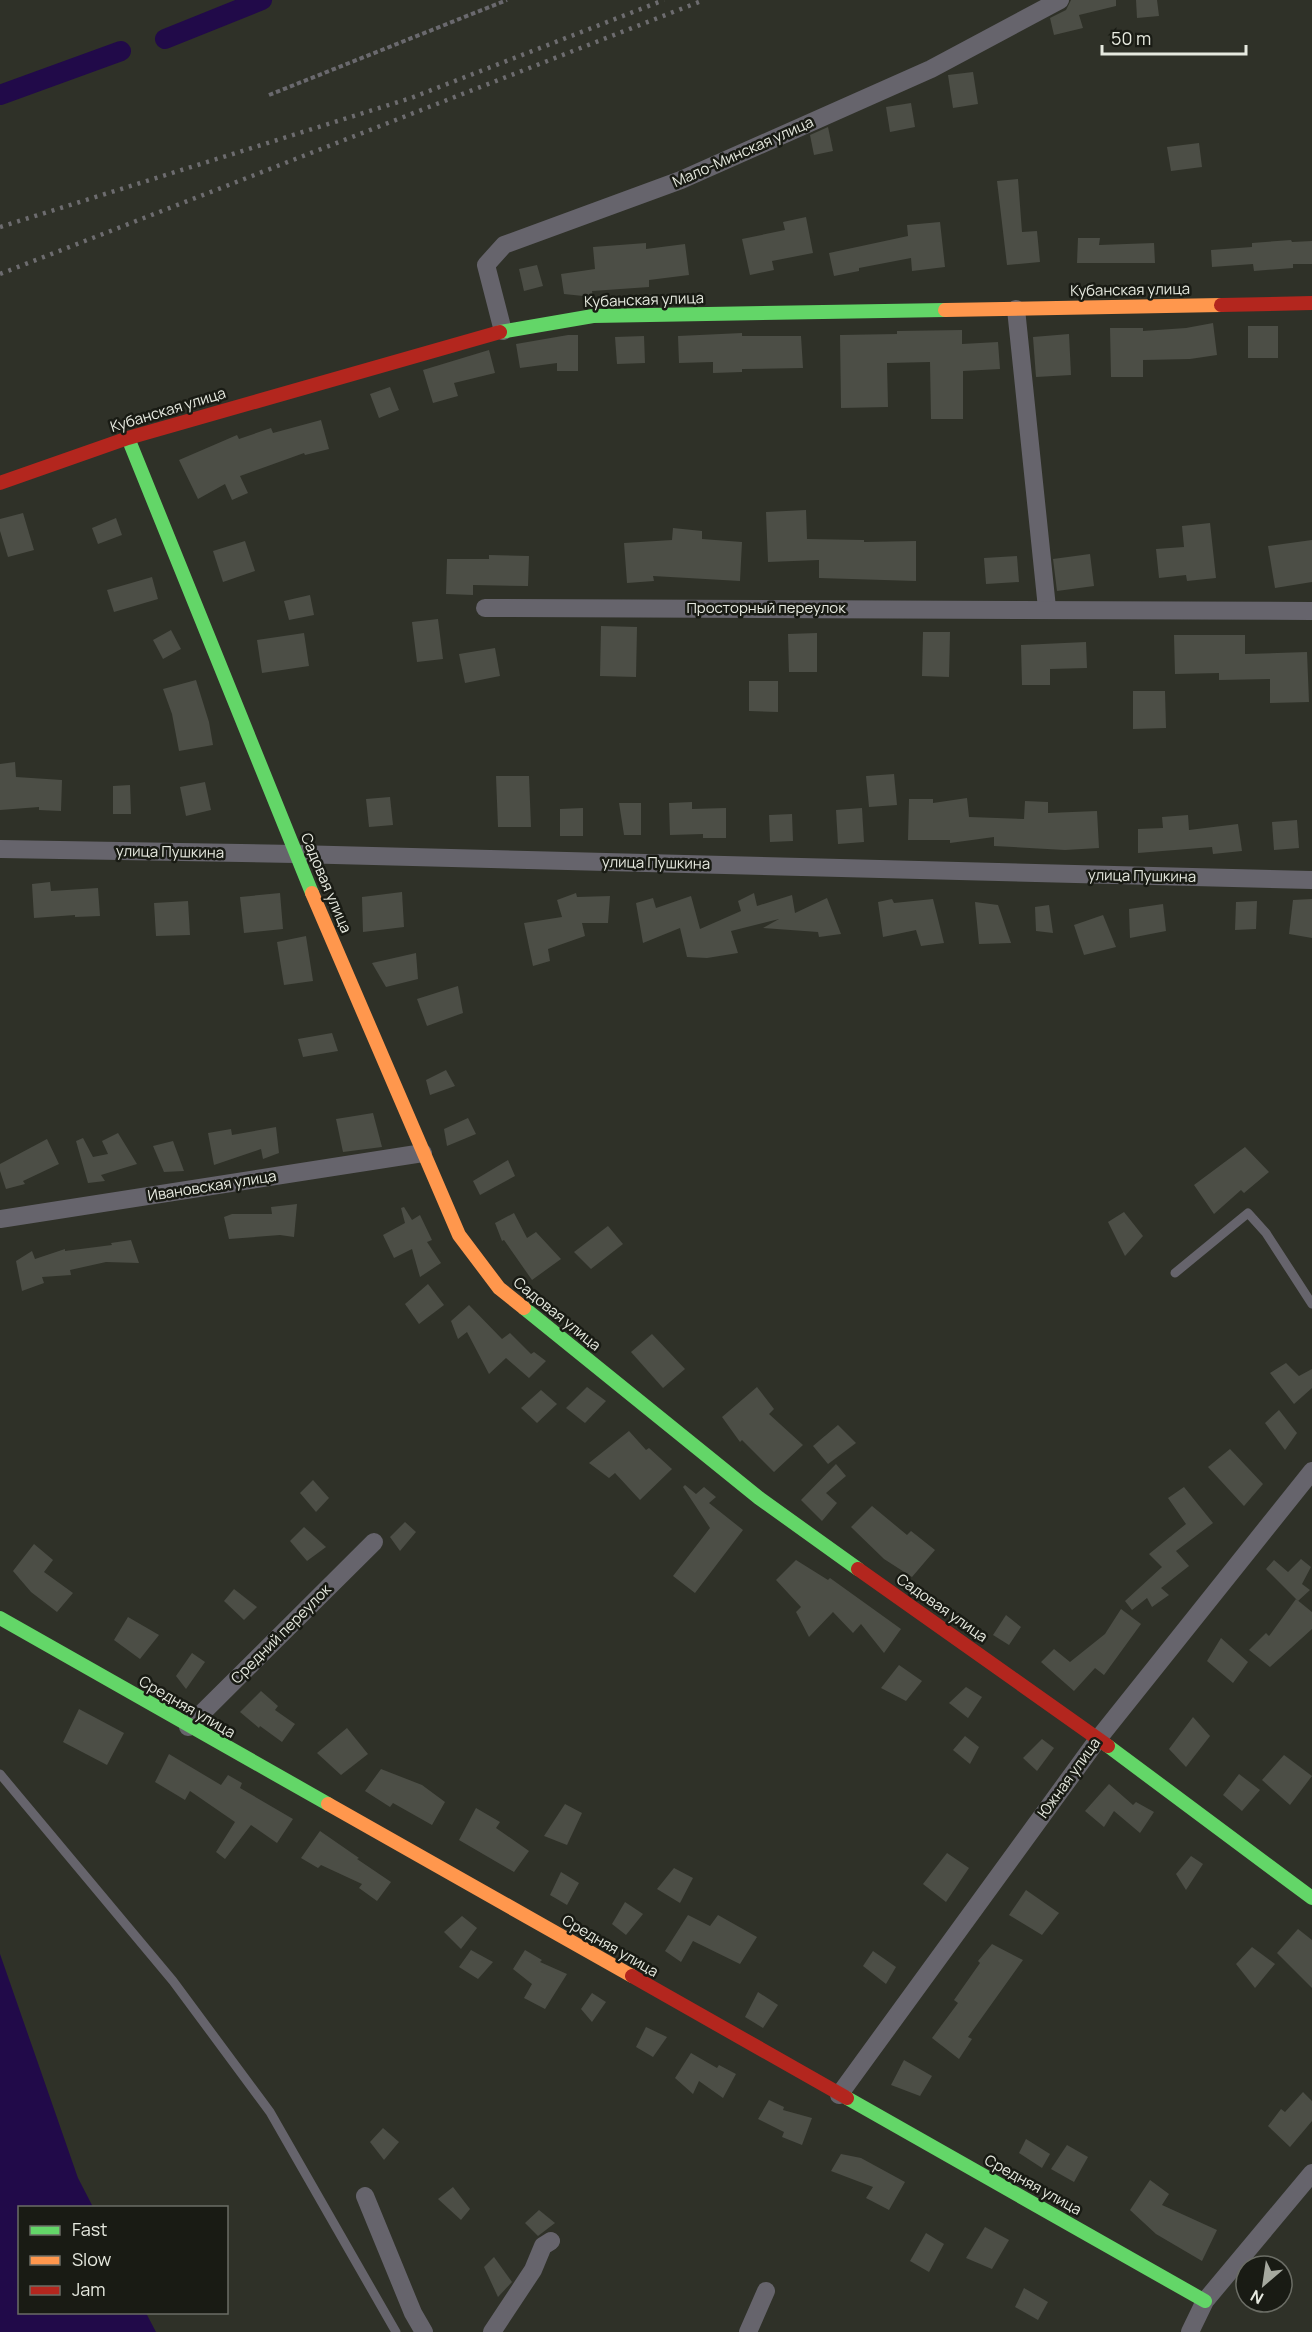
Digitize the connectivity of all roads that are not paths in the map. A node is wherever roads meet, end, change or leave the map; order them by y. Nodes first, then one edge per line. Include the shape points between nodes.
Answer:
1 (1060, 0) edge
2 (1312, 303) edge
3 (1016, 309) junction
4 (503, 330) junction
5 (128, 438) junction
6 (0, 483) edge
7 (486, 608) dead end
8 (1047, 608) junction
9 (1312, 611) edge
10 (0, 849) edge
11 (295, 854) junction
12 (1312, 880) edge
13 (423, 1153) junction
14 (0, 1219) edge
15 (1175, 1273) dead end
16 (1312, 1304) edge
17 (1312, 1471) edge
18 (374, 1542) dead end
19 (0, 1618) edge
20 (188, 1727) junction
21 (1098, 1739) junction
22 (0, 1774) edge
23 (1312, 1898) edge
24 (839, 2095) junction
25 (1312, 2173) edge
26 (365, 2196) dead end
27 (551, 2241) dead end
28 (766, 2291) dead end
29 (1204, 2301) junction
30 (396, 2332) edge
31 (424, 2332) edge
32 (492, 2332) edge
33 (748, 2332) edge
34 (1190, 2332) edge

1 - 4 street, Мало-Минская улица via 931,69 681,180 504,245 486,265
2 - 3 street, Кубанская улица
3 - 4 street, Кубанская улица via 593,316
3 - 8 street
4 - 5 street, Кубанская улица
5 - 6 street, Кубанская улица
5 - 11 street, Садовая улица
7 - 8 street, Просторный переулок
8 - 9 street, Просторный переулок
10 - 11 street, улица Пушкина
11 - 12 street, улица Пушкина
11 - 13 street, Садовая улица
13 - 14 street, Ивановская улица
13 - 21 street, Садовая улица via 459,1235 499,1288 759,1498
15 - 16 lane via 1248,1213 1266,1233
17 - 21 street, Южная улица
18 - 20 street, Средний переулок
19 - 20 street, Средняя улица
20 - 24 street, Средняя улица
21 - 23 street, Садовая улица
21 - 24 street, Южная улица
22 - 30 lane via 172,1981 270,2112
24 - 29 street, Средняя улица
25 - 29 street
26 - 31 street
27 - 32 street via 543,2246 533,2270
28 - 33 street
29 - 34 street

